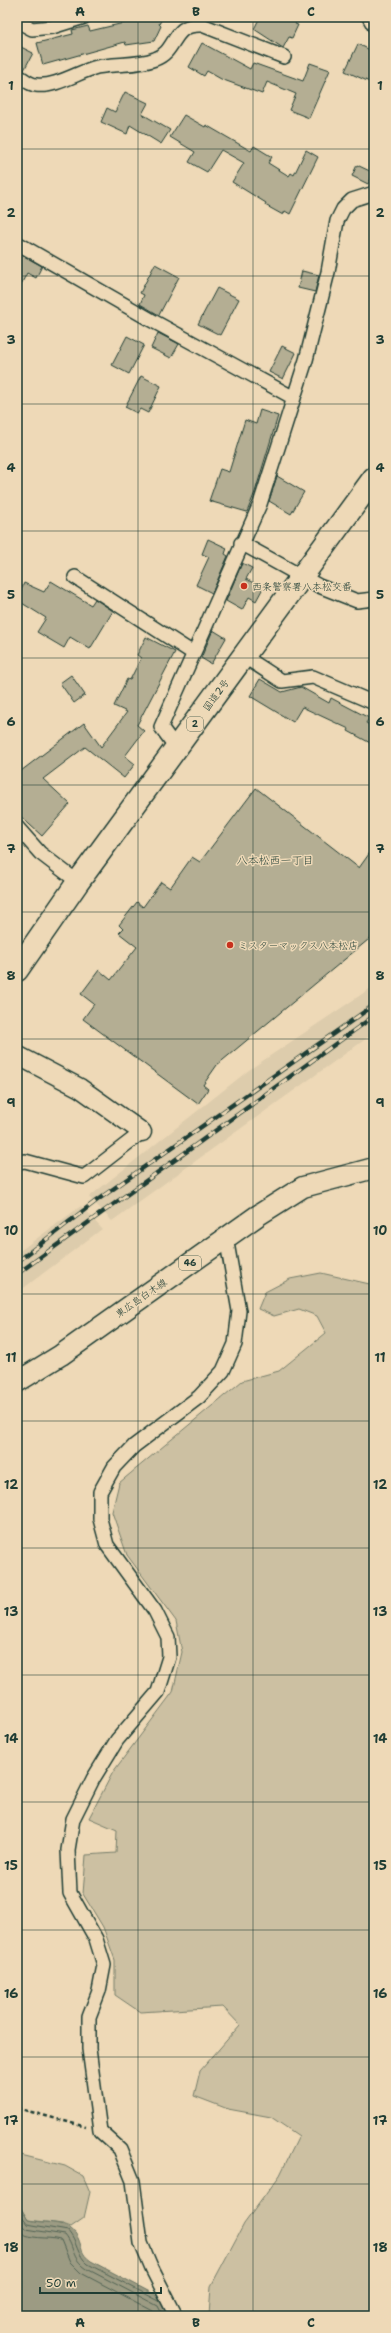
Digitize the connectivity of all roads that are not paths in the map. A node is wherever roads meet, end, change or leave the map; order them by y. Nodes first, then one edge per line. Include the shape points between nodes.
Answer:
1 (84, 17) edge
2 (369, 17) edge
3 (17, 21) edge
4 (374, 26) edge
5 (284, 57) dead end
6 (17, 75) edge
7 (374, 193) edge
8 (17, 244) edge
9 (294, 398) junction
10 (374, 478) edge
11 (241, 543) junction
12 (75, 577) dead end
13 (302, 577) junction
14 (374, 599) edge
15 (192, 653) junction
16 (245, 657) junction
17 (374, 703) edge
18 (177, 749) junction
19 (17, 827) edge
20 (78, 882) junction
21 (17, 970) edge
22 (17, 1055) edge
23 (142, 1132) joint
24 (17, 1162) edge
25 (374, 1168) edge
26 (226, 1237) junction
27 (17, 1382) edge
28 (176, 2316) edge

1 - 3 street via 52,27 32,29
2 - 4 street
5 - 6 street via 202,25 190,24 183,28 157,59 96,67 66,80 35,86
7 - 9 street via 352,200 343,209 337,221 328,272
8 - 9 street
9 - 11 street via 260,504
10 - 13 highway, 国道2号 / 2
11 - 13 street
11 - 15 street
12 - 15 street
13 - 14 street via 357,601
13 - 16 highway, 国道2号 / 2
15 - 18 street via 161,727
16 - 17 street via 282,681 313,678
16 - 18 highway, 国道2号 / 2
18 - 20 highway, 国道2号 / 2
19 - 20 street via 40,853
20 - 21 highway, 国道2号 / 2
22 - 23 street via 80,1088
23 - 24 street via 84,1177 25,1161
25 - 26 main road, 東広島白木線 / 46 via 303,1187
26 - 27 main road, 東広島白木線 / 46 via 61,1355
26 - 28 street via 239,1311 235,1344 223,1371 199,1397 134,1446 114,1467 100,1492 100,1519 107,1544 155,1611 168,1637 169,1657 158,1692 117,1740 93,1779 73,1819 68,1850 70,1893 96,1938 104,1965 99,1991 89,2018 89,2049 100,2131 120,2149 133,2181 141,2243

